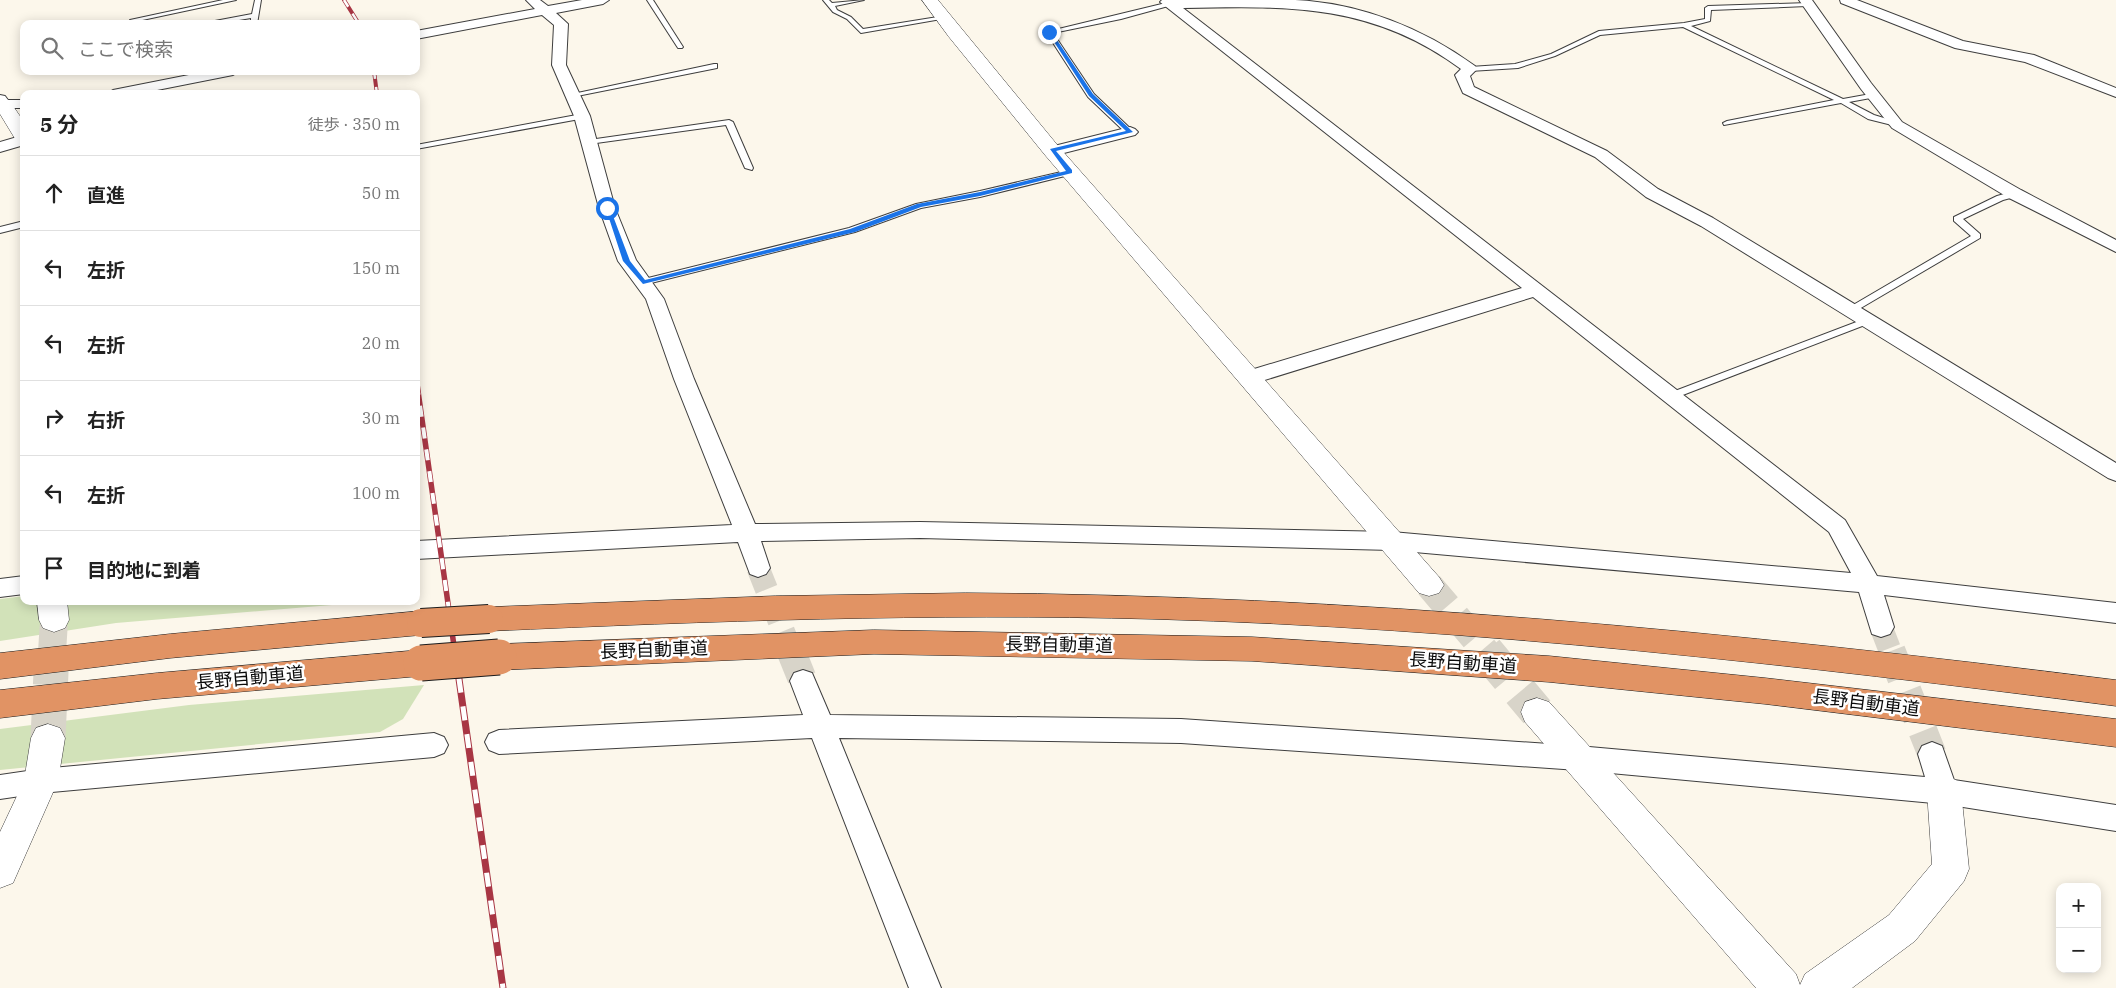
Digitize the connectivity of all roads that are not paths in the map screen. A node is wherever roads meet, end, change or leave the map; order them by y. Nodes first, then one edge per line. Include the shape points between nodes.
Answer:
1 (232, 0) edge
2 (258, 0) edge
3 (532, 0) edge
4 (603, 0) edge
5 (650, 0) edge
6 (861, 0) edge
7 (1703, 0) edge
8 (1846, 0) edge
9 (828, 2) edge
10 (1166, 2) edge
11 (1806, 2) edge
12 (1708, 8) junction
13 (937, 9) edge
14 (546, 11) junction
15 (255, 15) junction
16 (133, 20) dead end
17 (226, 20) edge
18 (254, 20) edge
19 (1684, 25) junction
20 (420, 34) edge
21 (680, 47) dead end
22 (714, 66) dead end
23 (1470, 69) junction
24 (215, 75) edge
25 (146, 90) edge
26 (2116, 93) edge
27 (572, 95) junction
28 (1873, 95) junction
29 (2, 102) edge
30 (1844, 102) junction
31 (20, 104) edge
32 (582, 116) junction
33 (1727, 124) dead end
34 (1897, 125) junction
35 (20, 132) edge
36 (1130, 132) joint
37 (20, 140) edge
38 (589, 142) junction
39 (420, 146) edge
40 (0, 147) edge
41 (1052, 151) junction
42 (749, 168) dead end
43 (1070, 172) junction
44 (2015, 194) junction
45 (20, 225) edge
46 (0, 230) edge
47 (2116, 247) edge
48 (643, 282) junction
49 (1537, 290) junction
50 (1859, 316) junction
51 (1248, 378) junction
52 (1671, 396) junction
53 (2116, 473) edge
54 (747, 533) junction
55 (1392, 541) junction
56 (420, 550) edge
57 (758, 568) tunnel mouth
58 (1869, 584) junction
59 (1429, 585) tunnel mouth
60 (20, 586) edge
61 (0, 588) edge
62 (2116, 613) edge
63 (1881, 626) tunnel mouth
64 (0, 666) edge
65 (803, 681) tunnel mouth
66 (2116, 693) edge
67 (0, 704) edge
68 (1537, 712) tunnel mouth
69 (820, 726) junction
70 (2116, 733) edge
71 (48, 738) tunnel mouth
72 (499, 742) dead end
73 (434, 745) dead end
74 (1932, 754) tunnel mouth
75 (1578, 758) junction
76 (41, 781) junction
77 (0, 788) edge
78 (1944, 792) junction
79 (2116, 818) edge
80 (0, 871) edge
81 (924, 988) edge
82 (1782, 988) edge
83 (1819, 988) edge

1 - 16 lane
2 - 15 lane
3 - 14 street
4 - 14 street
5 - 21 lane
6 - 9 lane
7 - 12 lane
8 - 26 street via 1927,33 1960,44 2029,58
9 - 13 lane via 862,31
10 - 23 street via 1283,3 1357,14 1416,35 1452,54
10 - 36 lane via 1121,17 1049,32 1091,95
10 - 49 street
11 - 12 lane
11 - 28 street
12 - 19 lane via 1708,20
13 - 41 street
14 - 20 street
14 - 27 street via 561,24 559,65
15 - 17 lane
15 - 18 lane
19 - 23 lane via 1599,33 1553,55 1515,66
19 - 30 lane
22 - 27 lane
23 - 50 street via 1462,75 1468,90 1601,154 1652,193 1707,222
24 - 25 street
27 - 32 street
28 - 30 lane
28 - 34 street
29 - 31 street
29 - 35 street
30 - 33 lane
30 - 34 lane via 1871,118
32 - 38 street
32 - 39 lane
34 - 44 street
36 - 41 street
37 - 40 street
38 - 42 lane via 730,122
38 - 48 street via 607,208 627,261
41 - 43 street
43 - 48 lane via 919,206 852,230
43 - 51 street
44 - 47 street
44 - 50 lane via 1957,219 1977,236
45 - 46 lane
48 - 54 street via 655,300
49 - 51 street
49 - 52 street
50 - 52 lane
50 - 53 street
51 - 55 street
52 - 58 street via 1837,526
54 - 55 street via 920,530
54 - 56 street
54 - 57 street
55 - 58 street
55 - 59 street
58 - 62 street
58 - 63 street
60 - 61 street
64 - 66 highway, bridge via 170,646 489,619 680,610 1056,605 1248,611 1528,628 1745,648
65 - 69 street
67 - 70 highway, 長野自動車道, bridge via 421,662 874,642 1252,649 1549,669
68 - 75 street
69 - 72 street
69 - 75 street via 1181,731
69 - 81 street
71 - 76 street
73 - 76 street
74 - 78 street
75 - 78 street
75 - 82 street
76 - 77 street
76 - 80 street
78 - 79 street
78 - 83 street via 1951,870 1902,928

